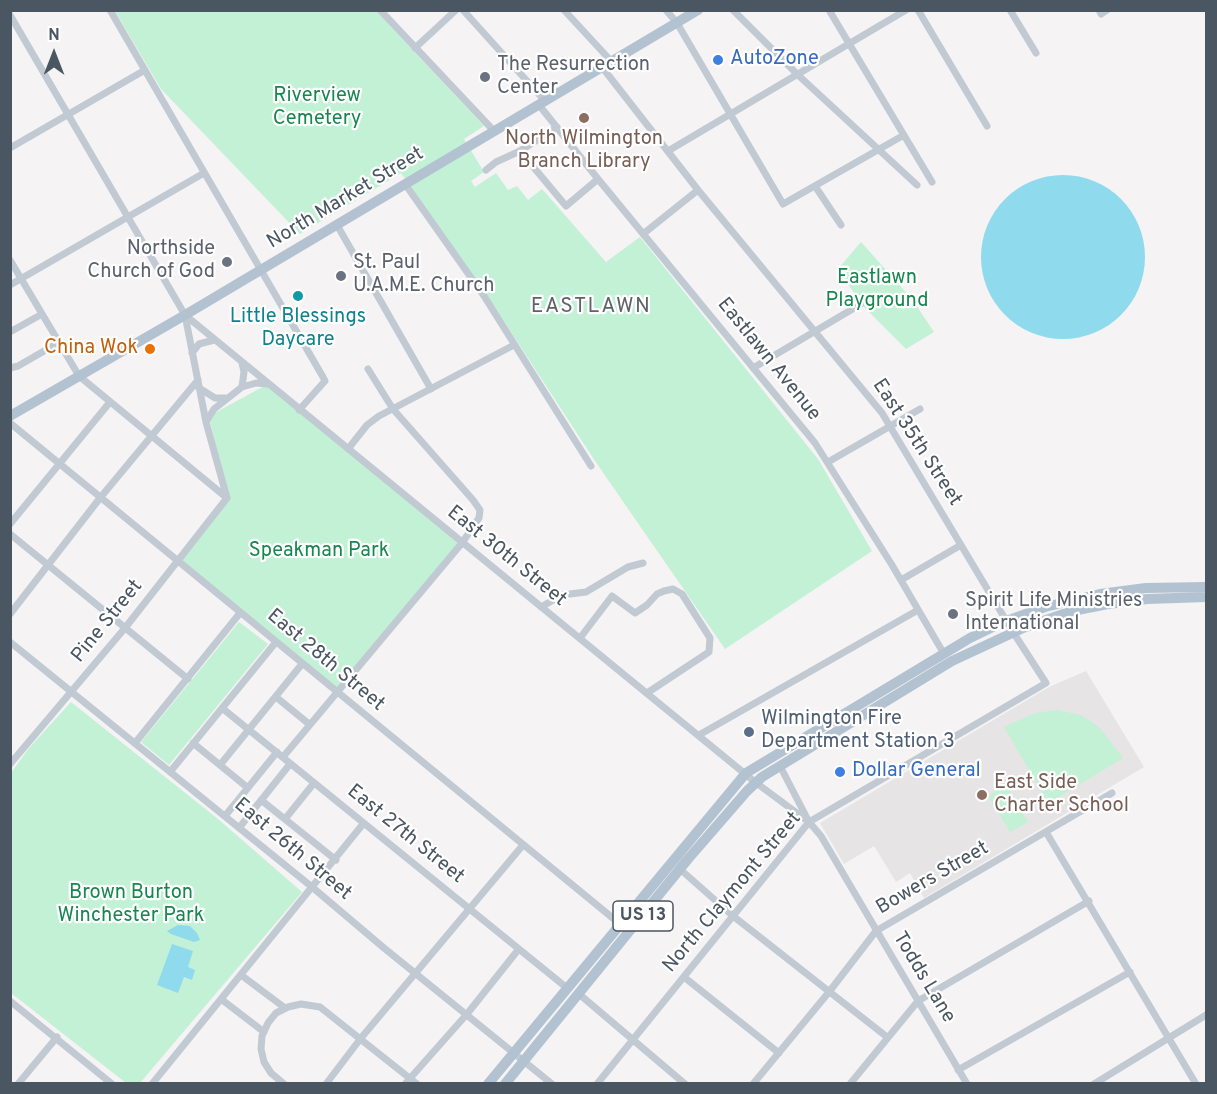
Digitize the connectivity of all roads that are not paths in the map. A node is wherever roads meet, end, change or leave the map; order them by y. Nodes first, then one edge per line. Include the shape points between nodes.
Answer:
1 (110, 10) edge
2 (380, 10) edge
3 (456, 10) edge
4 (463, 10) edge
5 (666, 10) edge
6 (698, 10) edge
7 (733, 10) edge
8 (829, 10) edge
9 (906, 10) edge
10 (918, 10) edge
11 (1010, 10) edge
12 (566, 11) edge
13 (10, 15) edge
14 (677, 23) junction
15 (849, 44) junction
16 (415, 48) junction
17 (1036, 53) dead end
18 (607, 64) junction
19 (145, 70) junction
20 (798, 75) junction
21 (542, 103) junction
22 (68, 114) junction
23 (732, 115) junction
24 (987, 126) dead end
25 (557, 127) junction
26 (494, 131) junction
27 (904, 135) junction
28 (10, 148) edge
29 (879, 149) junction
30 (520, 151) junction
31 (668, 152) junction
32 (486, 170) dead end
33 (204, 173) junction
34 (598, 179) junction
35 (932, 182) dead end
36 (405, 184) junction
37 (917, 185) dead end
38 (815, 186) junction
39 (698, 190) junction
40 (128, 217) junction
41 (337, 225) junction
42 (841, 225) dead end
43 (643, 234) junction
44 (10, 260) edge
45 (260, 271) junction
46 (21, 279) junction
47 (10, 285) edge
48 (861, 304) dead end
49 (42, 314) junction
50 (184, 315) junction
51 (816, 330) junction
52 (10, 332) edge
53 (214, 340) junction
54 (58, 343) junction
55 (514, 345) junction
56 (192, 353) junction
57 (241, 362) junction
58 (10, 368) edge
59 (753, 368) junction
60 (368, 369) dead end
61 (79, 376) junction
62 (198, 384) junction
63 (268, 384) junction
64 (242, 387) junction
65 (431, 389) junction
66 (228, 398) junction
67 (110, 402) junction
68 (920, 409) dead end
69 (299, 410) junction
70 (393, 410) junction
71 (10, 416) edge
72 (206, 422) junction
73 (10, 423) edge
74 (890, 426) junction
75 (151, 435) junction
76 (348, 449) junction
77 (828, 462) junction
78 (60, 465) junction
79 (591, 466) dead end
80 (100, 498) junction
81 (227, 498) junction
82 (10, 524) edge
83 (10, 534) edge
84 (462, 543) junction
85 (961, 545) junction
86 (177, 562) junction
87 (643, 563) dead end
88 (49, 566) junction
89 (901, 580) junction
90 (1206, 587) edge
91 (1206, 597) edge
92 (541, 607) junction
93 (918, 610) junction
94 (240, 613) junction
95 (10, 614) edge
96 (1007, 621) junction
97 (125, 628) junction
98 (1013, 632) junction
99 (580, 638) junction
100 (10, 642) edge
101 (276, 642) junction
102 (948, 658) junction
103 (302, 664) junction
104 (188, 679) junction
105 (1046, 683) joint
106 (72, 692) junction
107 (336, 692) junction
108 (646, 693) junction
109 (276, 697) junction
110 (222, 708) junction
111 (309, 724) junction
112 (249, 730) junction
113 (699, 735) junction
114 (135, 743) junction
115 (193, 743) junction
116 (280, 754) junction
117 (12, 759) edge
118 (290, 764) junction
119 (220, 765) junction
120 (780, 766) junction
121 (170, 771) junction
122 (746, 773) junction
123 (755, 782) junction
124 (314, 783) junction
125 (248, 788) junction
126 (1112, 793) dead end
127 (261, 800) junction
128 (225, 816) junction
129 (285, 819) junction
130 (809, 822) junction
131 (363, 824) junction
132 (239, 828) junction
133 (1046, 832) junction
134 (523, 845) junction
135 (336, 860) junction
136 (681, 870) junction
137 (312, 887) junction
138 (1089, 901) junction
139 (469, 908) junction
140 (733, 916) junction
141 (620, 924) junction
142 (876, 931) junction
143 (518, 950) junction
144 (1130, 972) junction
145 (417, 973) junction
146 (241, 975) junction
147 (684, 977) junction
148 (587, 984) junction
149 (567, 988) junction
150 (829, 992) junction
151 (579, 994) junction
152 (221, 999) junction
153 (10, 1001) edge
154 (918, 1001) junction
155 (285, 1008) junction
156 (467, 1014) junction
157 (1206, 1015) edge
158 (264, 1032) junction
159 (887, 1037) junction
160 (57, 1038) junction
161 (362, 1038) junction
162 (1169, 1038) junction
163 (632, 1040) junction
164 (514, 1053) junction
165 (779, 1053) junction
166 (524, 1062) junction
167 (958, 1070) junction
168 (407, 1081) edge
169 (18, 1083) edge
170 (112, 1083) edge
171 (152, 1083) edge
172 (284, 1083) edge
173 (326, 1083) edge
174 (417, 1083) edge
175 (488, 1083) edge
176 (506, 1083) edge
177 (552, 1083) edge
178 (597, 1083) edge
179 (686, 1083) edge
180 (753, 1083) edge
181 (850, 1083) edge
182 (966, 1083) edge
183 (1094, 1083) edge
184 (1196, 1083) edge

1 - 19 street
2 - 16 street
3 - 16 street
4 - 21 street, Eastlawn Avenue
5 - 14 street
6 - 14 main road, North Market Street
7 - 20 street
8 - 15 street
9 - 15 street
10 - 24 street
11 - 17 street
12 - 18 street, East 35th Street
13 - 22 street
14 - 18 main road, North Market Street
14 - 23 street
15 - 20 street
15 - 27 street
16 - 26 street
18 - 21 main road, North Market Street
18 - 31 street, East 35th Street
19 - 22 street
19 - 33 street
20 - 23 street
20 - 29 street
21 - 25 street, Eastlawn Avenue
21 - 26 main road, North Market Street
22 - 28 street
22 - 40 street
23 - 31 street
23 - 38 street via 783,204
25 - 30 street
25 - 34 street, Eastlawn Avenue
26 - 36 main road, North Market Street
27 - 29 street
27 - 35 street
29 - 37 street
29 - 38 street
30 - 32 street
30 - 34 street via 566,206
31 - 39 street, East 35th Street
33 - 40 street
33 - 45 street
34 - 43 street, Eastlawn Avenue
36 - 41 main road, North Market Street
36 - 55 street
38 - 42 street
39 - 43 street
39 - 51 street, East 35th Street
40 - 46 street
40 - 50 street
41 - 45 main road, North Market Street
41 - 65 street
43 - 59 street, Eastlawn Avenue
44 - 46 street
45 - 50 main road, North Market Street
45 - 69 street via 325,381
46 - 47 street
46 - 49 street
48 - 51 street
49 - 52 street
49 - 54 street
50 - 53 street, East 30th Street
50 - 56 street
50 - 61 main road, North Market Street
51 - 59 street
51 - 74 street, East 35th Street
53 - 56 street via 198,344
53 - 57 street, East 30th Street
54 - 58 street
54 - 61 street
55 - 65 street
55 - 79 street
56 - 62 street
57 - 63 street, East 30th Street
57 - 64 street
59 - 77 street, Eastlawn Avenue
60 - 70 street
61 - 67 street
61 - 71 main road, North Market Street
62 - 66 street via 215,398
62 - 72 street
62 - 75 street
63 - 64 street via 256,382
63 - 69 street, East 30th Street
64 - 66 street
65 - 70 street
66 - 72 street
67 - 75 street
67 - 78 street
68 - 74 street
69 - 76 street, East 30th Street
70 - 76 street via 367,425
70 - 84 street via 480,510
72 - 81 street
73 - 78 street, East 28th Street
74 - 77 street
74 - 85 street, East 35th Street
75 - 80 street
75 - 81 street
76 - 84 street, East 30th Street
77 - 89 street, Eastlawn Avenue
78 - 80 street, East 28th Street
78 - 82 street
80 - 86 street, East 28th Street
80 - 88 street
81 - 86 street, Pine Street
83 - 88 street
84 - 92 street, East 30th Street
84 - 107 street
85 - 89 street
85 - 96 street, East 35th Street
86 - 94 street, East 28th Street
86 - 97 street, Pine Street
87 - 92 street via 628,567 586,592 562,595
88 - 95 street
88 - 97 street
89 - 93 street, Eastlawn Avenue
90 - 96 main road via 1154,587 1101,594
91 - 98 main road, US 13 via 1108,604
92 - 99 street, East 30th Street
93 - 102 street, Eastlawn Avenue
93 - 113 street
94 - 101 street, East 28th Street
94 - 104 street
96 - 98 street, East 35th Street
96 - 102 main road via 1000,631
97 - 104 street
97 - 106 street, Pine Street
98 - 102 main road, US 13
98 - 105 street, East 35th Street
99 - 108 street, East 30th Street
99 - 108 street via 612,596 635,613 664,591 673,589 682,594 710,638 709,652
100 - 106 street, East 26th Street
101 - 103 street, East 28th Street
101 - 110 street
102 - 120 main road, US 13
102 - 122 main road, US 13
103 - 107 street, East 28th Street
103 - 109 street
104 - 114 street
105 - 130 street, North Claymont Street
106 - 114 street, East 26th Street
106 - 117 street, Pine Street
107 - 111 street
107 - 134 street, East 28th Street
108 - 113 street, East 30th Street
109 - 111 street
109 - 112 street
110 - 112 street, East 27th Street
110 - 115 street
111 - 116 street
112 - 116 street, East 27th Street
112 - 119 street
113 - 122 street, East 30th Street
114 - 121 street, East 26th Street
115 - 119 street
115 - 121 street
116 - 118 street, East 27th Street
116 - 125 street
118 - 124 street, East 27th Street
118 - 127 street
119 - 125 street
120 - 123 main road, US 13
120 - 130 street, Todds Lane
121 - 128 street, East 26th Street
122 - 123 street, East 30th Street
122 - 141 main road, US 13
123 - 130 street, East 30th Street
123 - 136 main road, US 13
124 - 129 street
124 - 131 street, East 27th Street
125 - 128 street
126 - 133 street, Bowers Street
127 - 129 street
127 - 132 street
128 - 132 street, East 26th Street
129 - 135 street
130 - 140 street, North Claymont Street
130 - 142 street, Todds Lane
131 - 135 street
131 - 139 street, East 27th Street
132 - 137 street, East 26th Street
133 - 138 street
133 - 142 street, Bowers Street
134 - 139 street
134 - 141 street, East 28th Street
135 - 137 street
136 - 140 street
136 - 148 main road, US 13
137 - 145 street, East 26th Street
137 - 146 street
138 - 144 street
138 - 154 street
139 - 143 street, East 27th Street
139 - 145 street
140 - 147 street, North Claymont Street
140 - 150 street
141 - 148 main road via 620,934 595,965
141 - 149 main road, US 13
142 - 150 street, Bowers Street
142 - 154 street, Todds Lane
143 - 149 street, East 27th Street
143 - 156 street
144 - 162 street
144 - 167 street
145 - 156 street, East 26th Street
145 - 161 street
146 - 152 street
146 - 155 street
147 - 163 street, North Claymont Street
147 - 165 street
148 - 151 main road, US 13
149 - 164 main road, US 13
150 - 159 street
150 - 165 street, Bowers Street
151 - 163 street
151 - 166 main road, US 13
152 - 158 street
152 - 171 street
153 - 160 street
154 - 159 street
154 - 167 street, Todds Lane
155 - 158 street via 272,1018
155 - 161 street via 301,1004 320,1007
156 - 164 street, East 26th Street
156 - 168 street
157 - 162 street
158 - 172 street via 264,1062
159 - 181 street
160 - 169 street
160 - 170 street
161 - 168 street
161 - 173 street
162 - 183 street
162 - 184 street
163 - 178 street, North Claymont Street
163 - 179 street
164 - 166 street, East 26th Street
164 - 175 main road, US 13
165 - 180 street, Bowers Street
166 - 176 main road, US 13
166 - 177 street, East 26th Street
167 - 182 street, Todds Lane
168 - 174 street

